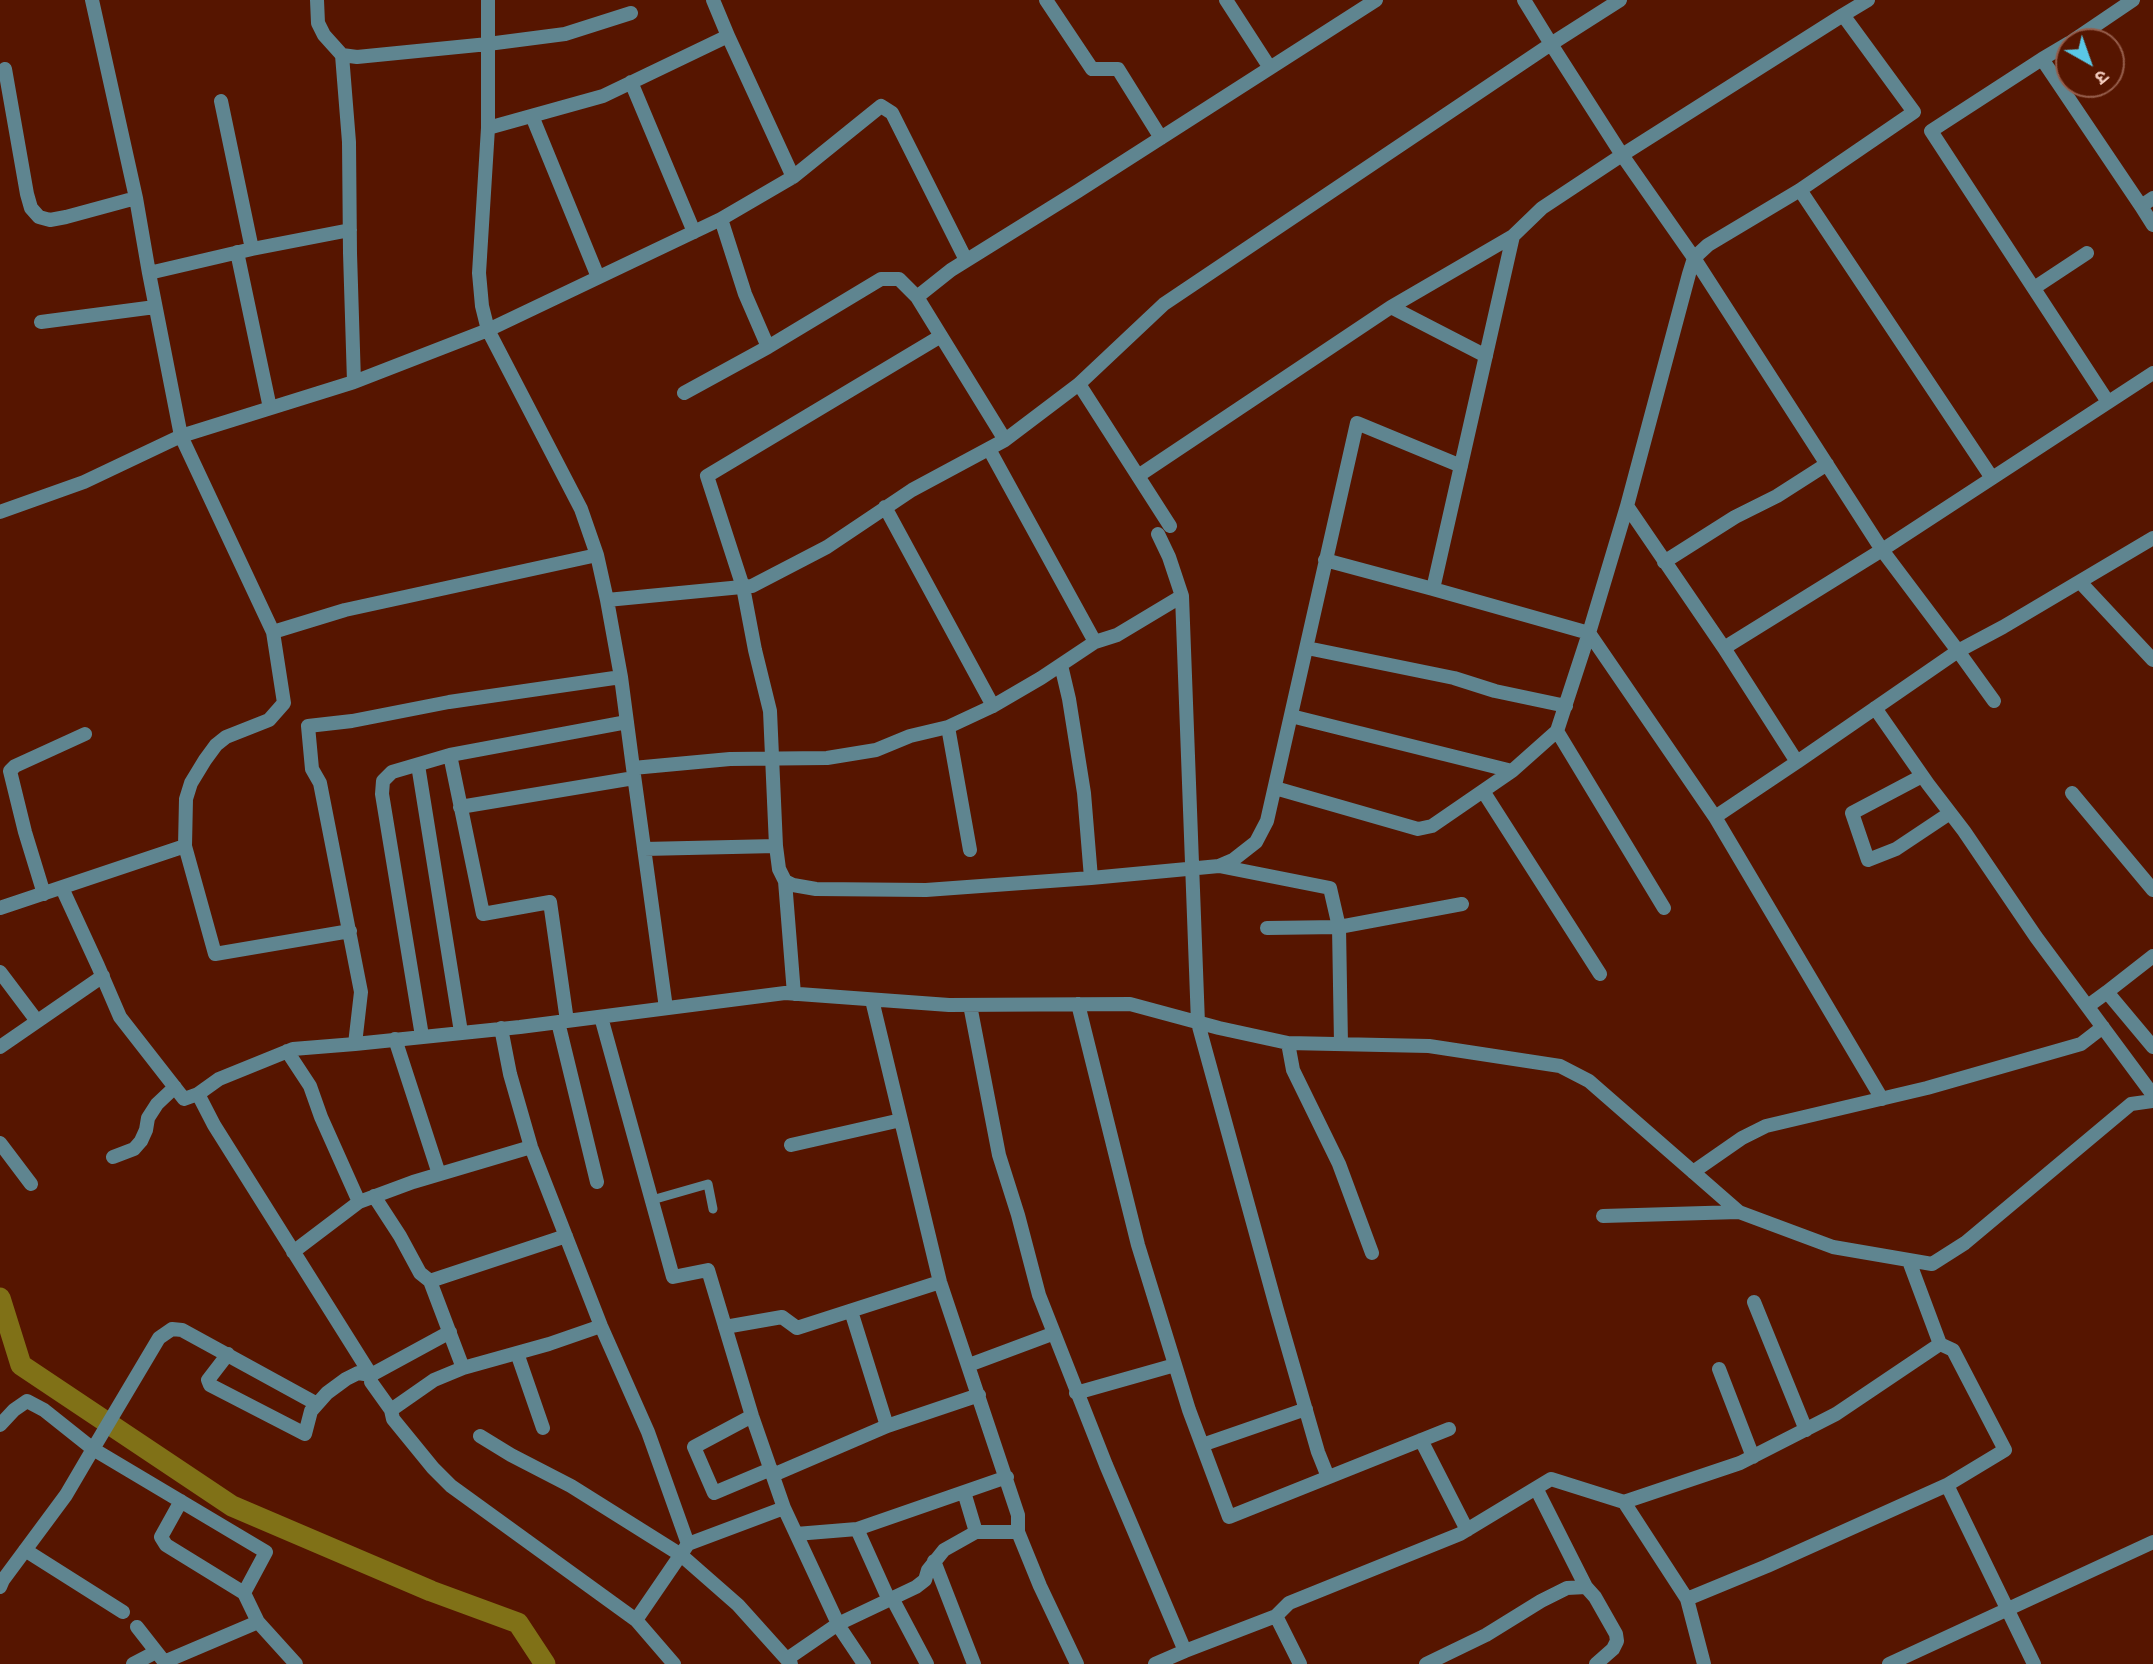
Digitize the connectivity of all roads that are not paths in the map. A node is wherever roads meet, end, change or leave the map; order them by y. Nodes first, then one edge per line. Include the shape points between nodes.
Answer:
1 (92, 0) edge
2 (317, 0) edge
3 (488, 0) edge
4 (713, 0) edge
5 (1046, 0) edge
6 (1226, 0) edge
7 (1376, 0) edge
8 (1524, 0) edge
9 (1620, 0) edge
10 (1868, 0) edge
11 (2133, 0) edge
12 (1849, 8) edge
13 (631, 13) dead end
14 (2092, 28) edge
15 (729, 36) junction
16 (488, 44) junction
17 (1550, 44) junction
18 (2055, 52) edge
19 (342, 55) junction
20 (2042, 60) junction
21 (1270, 68) junction
22 (5, 69) dead end
23 (631, 82) junction
24 (221, 101) dead end
25 (1914, 112) junction
26 (532, 116) junction
27 (488, 128) junction
28 (1931, 131) junction
29 (1161, 138) junction
30 (1622, 155) junction
31 (793, 177) junction
32 (1800, 190) junction
33 (136, 198) junction
34 (2147, 202) edge
35 (721, 219) junction
36 (2153, 225) edge
37 (350, 230) junction
38 (694, 232) junction
39 (1513, 236) junction
40 (253, 249) junction
41 (237, 253) junction
42 (2087, 253) dead end
43 (1694, 258) junction
44 (967, 260) junction
45 (149, 274) junction
46 (598, 277) junction
47 (2034, 288) junction
48 (917, 297) junction
49 (155, 307) junction
50 (1391, 307) junction
51 (41, 322) dead end
52 (488, 330) junction
53 (941, 336) junction
54 (768, 347) junction
55 (1486, 356) junction
56 (2153, 373) edge
57 (354, 382) junction
58 (1079, 384) junction
59 (684, 393) dead end
60 (2108, 402) junction
61 (270, 408) junction
62 (181, 436) junction
63 (1005, 440) junction
64 (989, 449) junction
65 (1827, 464) junction
66 (1461, 466) junction
67 (1138, 476) junction
68 (1992, 478) junction
69 (1627, 506) junction
70 (885, 507) junction
71 (0, 512) edge
72 (2153, 538) edge
73 (1882, 550) junction
74 (597, 555) junction
75 (1325, 560) junction
76 (1664, 562) junction
77 (2080, 582) junction
78 (743, 587) junction
79 (1433, 589) junction
80 (1182, 596) junction
81 (607, 600) junction
82 (273, 632) junction
83 (1589, 633) junction
84 (1095, 642) junction
85 (1307, 648) junction
86 (1724, 648) junction
87 (1958, 651) junction
88 (2153, 660) edge
89 (1061, 665) junction
90 (621, 677) junction
91 (1994, 701) dead end
92 (993, 706) junction
93 (1566, 706) junction
94 (1875, 708) junction
95 (1291, 716) junction
96 (627, 722) junction
97 (948, 727) junction
98 (1557, 731) junction
99 (85, 734) dead end
100 (450, 755) junction
101 (772, 759) junction
102 (1797, 762) junction
103 (418, 765) junction
104 (1512, 771) junction
105 (634, 773) junction
106 (1922, 776) junction
107 (1275, 788) junction
108 (1483, 791) junction
109 (2072, 793) dead end
110 (460, 807) junction
111 (1950, 813) junction
112 (1714, 817) junction
113 (185, 846) junction
114 (776, 846) junction
115 (644, 849) junction
116 (970, 850) dead end
117 (1219, 866) junction
118 (1192, 868) junction
119 (1091, 878) junction
120 (785, 881) junction
121 (62, 888) junction
122 (2153, 890) edge
123 (44, 894) junction
124 (1462, 904) dead end
125 (0, 908) edge
126 (1664, 908) dead end
127 (1339, 927) junction
128 (1267, 928) dead end
129 (350, 931) junction
130 (2153, 956) edge
131 (0, 972) edge
132 (1600, 974) dead end
133 (103, 976) junction
134 (2106, 992) junction
135 (794, 994) junction
136 (872, 1000) junction
137 (1078, 1004) junction
138 (970, 1005) junction
139 (2088, 1006) junction
140 (666, 1008) junction
141 (601, 1017) junction
142 (37, 1021) junction
143 (562, 1021) junction
144 (1198, 1023) junction
145 (2103, 1027) junction
146 (501, 1028) junction
147 (461, 1032) junction
148 (422, 1036) junction
149 (395, 1039) junction
150 (1288, 1043) junction
151 (355, 1044) junction
152 (1341, 1044) junction
153 (2153, 1046) edge
154 (0, 1047) edge
155 (287, 1051) junction
156 (174, 1087) junction
157 (198, 1094) junction
158 (2153, 1095) edge
159 (1882, 1099) junction
160 (2153, 1101) edge
161 (901, 1121) junction
162 (0, 1143) edge
163 (792, 1145) dead end
164 (531, 1147) junction
165 (113, 1157) dead end
166 (1693, 1172) junction
167 (439, 1174) junction
168 (597, 1182) dead end
169 (30, 1184) dead end
170 (374, 1196) junction
171 (652, 1200) junction
172 (359, 1202) junction
173 (713, 1209) dead end
174 (1739, 1212) junction
175 (1603, 1216) dead end
176 (566, 1236) junction
177 (293, 1252) junction
178 (1372, 1254) dead end
179 (1909, 1261) junction
180 (430, 1281) junction
181 (940, 1282) junction
182 (1754, 1302) dead end
183 (851, 1311) junction
184 (601, 1326) junction
185 (725, 1327) junction
186 (450, 1332) junction
187 (1052, 1334) junction
188 (1940, 1344) junction
189 (517, 1353) junction
190 (228, 1354) junction
191 (969, 1365) junction
192 (1175, 1365) junction
193 (463, 1368) junction
194 (1719, 1370) dead end
195 (370, 1375) junction
196 (1076, 1393) junction
197 (979, 1395) junction
198 (317, 1404) junction
199 (1306, 1409) junction
200 (391, 1410) junction
201 (752, 1416) junction
202 (0, 1425) edge
203 (887, 1426) junction
204 (543, 1428) dead end
205 (1449, 1429) dead end
206 (1806, 1430) junction
207 (480, 1436) dead end
208 (1420, 1440) junction
209 (96, 1443) junction
210 (1202, 1445) junction
211 (1753, 1457) junction
212 (772, 1472) junction
213 (1006, 1477) junction
214 (1328, 1477) junction
215 (1947, 1485) junction
216 (1536, 1488) junction
217 (964, 1492) junction
218 (181, 1501) junction
219 (1624, 1502) junction
220 (784, 1508) junction
221 (858, 1529) junction
222 (1467, 1530) junction
223 (976, 1532) junction
224 (1018, 1532) junction
225 (796, 1534) junction
226 (2153, 1542) edge
227 (25, 1550) junction
228 (684, 1550) junction
229 (934, 1561) junction
230 (0, 1587) edge
231 (1586, 1587) junction
232 (244, 1593) junction
233 (890, 1599) junction
234 (1687, 1599) junction
235 (2007, 1609) junction
236 (123, 1612) dead end
237 (1276, 1616) junction
238 (636, 1620) junction
239 (258, 1622) junction
240 (838, 1624) junction
241 (136, 1627) dead end
242 (1185, 1651) junction
243 (162, 1659) edge
244 (789, 1662) edge
245 (133, 1664) edge
246 (296, 1664) edge
247 (674, 1664) edge
248 (864, 1664) edge
249 (927, 1664) edge
250 (974, 1664) edge
251 (1077, 1664) edge
252 (1155, 1664) edge
253 (1300, 1664) edge
254 (1426, 1664) edge
255 (1596, 1664) edge
256 (1704, 1664) edge
257 (1889, 1664) edge
258 (2034, 1664) edge

1 - 33 street
2 - 19 street via 318,23
3 - 16 street
4 - 15 street
5 - 29 street via 1092,69 1118,69
6 - 21 street
7 - 21 street
8 - 17 street
9 - 17 street
10 - 12 street
11 - 14 street
12 - 25 street
12 - 30 street
13 - 16 street via 565,34
15 - 23 street
15 - 31 street
16 - 19 street
16 - 27 street
17 - 30 street
17 - 58 street via 1164,304
18 - 20 street
19 - 37 street
20 - 28 street
20 - 34 street
21 - 29 street
22 - 33 street via 27,194 40,217 66,217
23 - 26 street via 603,96
23 - 38 street
24 - 40 street
25 - 28 street
25 - 32 street
26 - 27 street
26 - 46 street
27 - 52 street via 480,273
28 - 47 street
29 - 44 street
30 - 39 street via 1542,208
30 - 43 street
31 - 35 street
31 - 44 street via 881,106 892,113
32 - 43 street
32 - 68 street
33 - 45 street
34 - 36 street
35 - 38 street
35 - 54 street
37 - 40 street
37 - 57 street
38 - 46 street
39 - 50 street
39 - 55 street
40 - 41 street
41 - 45 street
41 - 61 street
42 - 47 street
43 - 65 street
43 - 69 street
44 - 48 street
45 - 49 street
46 - 52 street
47 - 60 street
48 - 53 street
48 - 54 street via 899,279 881,279
49 - 51 street
49 - 62 street
50 - 55 street
50 - 67 street
52 - 57 street
52 - 74 street via 581,509
53 - 63 street
53 - 78 street via 706,476
54 - 59 street
55 - 66 street
56 - 60 street
57 - 61 street
58 - 63 street
58 - 67 street
60 - 68 street
61 - 62 street
62 - 71 street via 84,482
62 - 82 street
63 - 64 street
64 - 70 street
64 - 84 street
65 - 73 street
65 - 76 street
66 - 75 street via 1357,423
66 - 79 street
67 - 80 street via 1164,530
68 - 73 street
69 - 76 street
69 - 83 street
70 - 78 street via 827,547
70 - 92 street
72 - 77 street
73 - 86 street
73 - 87 street
74 - 81 street
74 - 82 street via 345,610
75 - 79 street
75 - 85 street
76 - 86 street
77 - 87 street
77 - 88 street
78 - 81 street
78 - 101 street via 770,710
79 - 83 street
80 - 84 street via 1117,635
80 - 118 street
81 - 90 street
82 - 113 street via 284,703 269,720 226,737 205,760 186,799
83 - 93 street
83 - 112 street
84 - 89 street
85 - 93 street
85 - 95 street
86 - 102 street
87 - 91 street
87 - 94 street
89 - 92 street
89 - 119 street via 1084,793
90 - 96 street
90 - 129 street via 309,726 312,769 320,783
92 - 97 street
93 - 98 street
94 - 102 street
94 - 106 street
95 - 104 street
95 - 107 street
96 - 100 street
96 - 105 street
97 - 101 street via 876,750 827,758
97 - 116 street
98 - 104 street
98 - 126 street
99 - 123 street via 10,771
100 - 103 street
100 - 110 street
101 - 105 street via 730,759
101 - 114 street
102 - 112 street
103 - 147 street
103 - 148 street via 392,772 383,781 382,794
104 - 108 street
105 - 110 street
105 - 115 street
106 - 111 street
106 - 111 street via 1852,813 1868,860 1896,849
107 - 108 street via 1418,828 1432,826
107 - 117 street via 1256,842
108 - 132 street
109 - 122 street
110 - 143 street via 483,914 550,902
111 - 139 street
112 - 159 street
113 - 121 street
113 - 129 street via 215,954
114 - 115 street
114 - 120 street
115 - 140 street
117 - 118 street
117 - 127 street via 1330,888
118 - 119 street
118 - 144 street
119 - 120 street via 926,890 816,889
120 - 135 street
121 - 123 street
121 - 133 street
123 - 125 street
124 - 127 street
127 - 128 street
127 - 152 street
129 - 151 street via 361,992
130 - 134 street
131 - 142 street
133 - 142 street
133 - 156 street via 120,1017
134 - 139 street
134 - 153 street
135 - 136 street
135 - 140 street
136 - 138 street
136 - 161 street
137 - 138 street
137 - 144 street via 1130,1004
137 - 192 street via 1138,1245
138 - 187 street via 999,1155
139 - 145 street
140 - 141 street
141 - 143 street
141 - 171 street
142 - 154 street
143 - 146 street
143 - 168 street
144 - 150 street
144 - 199 street
145 - 158 street
145 - 159 street via 2081,1044
146 - 147 street
146 - 164 street
147 - 148 street
148 - 149 street
149 - 151 street
149 - 167 street
150 - 152 street
150 - 178 street via 1293,1070 1339,1164
151 - 155 street
152 - 166 street via 1429,1046 1560,1066 1589,1081
155 - 157 street via 219,1079
155 - 172 street via 310,1086
156 - 157 street via 184,1100
156 - 165 street via 148,1118 141,1141
157 - 177 street
159 - 166 street via 1766,1126
160 - 179 street via 2131,1104 1965,1243 1932,1264
161 - 163 street
161 - 181 street
162 - 169 street
164 - 167 street
164 - 176 street
166 - 174 street
167 - 170 street
170 - 172 street
170 - 180 street via 415,1266
171 - 173 lane via 708,1184
171 - 185 street via 673,1277 708,1270
172 - 177 street
174 - 175 street
174 - 179 street via 1833,1247
176 - 180 street
176 - 184 street
177 - 195 street
179 - 188 street
180 - 186 street
181 - 183 street
181 - 191 street
182 - 206 street
183 - 185 street via 797,1328 782,1317
183 - 203 street
184 - 189 street
184 - 228 street via 648,1432
185 - 201 street
186 - 193 street
186 - 195 street
187 - 191 street
187 - 196 street
188 - 206 street
188 - 215 street via 1953,1350 2006,1450
189 - 193 street
189 - 204 street
190 - 198 street
190 - 198 street via 208,1380 210,1385 305,1434
190 - 209 street via 172,1329 159,1338
191 - 197 street
192 - 196 street
192 - 210 street
193 - 200 street via 434,1380
194 - 211 street
195 - 198 street via 358,1373
195 - 200 street
196 - 242 street
197 - 203 street
197 - 213 street
199 - 210 street
199 - 214 street
200 - 238 street via 393,1419 451,1486
201 - 212 street
201 - 212 street via 694,1447 714,1493
202 - 209 street via 27,1401
203 - 212 street
205 - 208 street
206 - 211 street
207 - 228 street
208 - 214 street
208 - 222 street
209 - 218 street
209 - 227 street
210 - 214 street via 1229,1517
211 - 219 street
212 - 220 street
213 - 217 street
213 - 224 street via 1018,1515
215 - 234 street
215 - 235 street
216 - 219 street via 1551,1479
216 - 222 street
216 - 231 street
217 - 221 street
217 - 223 street
218 - 232 street via 161,1537 166,1545
218 - 232 street via 266,1552
219 - 234 street
220 - 225 street
220 - 228 street
221 - 225 street
221 - 233 street
222 - 237 street via 1289,1603
223 - 224 street
223 - 229 street
224 - 251 street
225 - 240 street
226 - 235 street
227 - 230 street
227 - 236 street
228 - 238 street
228 - 244 street
229 - 233 street via 925,1580
229 - 250 street
231 - 254 street via 1567,1588
231 - 255 street via 1617,1641
232 - 239 street
233 - 240 street
233 - 249 street
234 - 256 street
235 - 257 street
235 - 258 street
237 - 242 street
237 - 253 street
238 - 247 street
239 - 243 street
239 - 246 street
240 - 244 street
240 - 248 street
241 - 243 street
242 - 252 street
243 - 245 street

